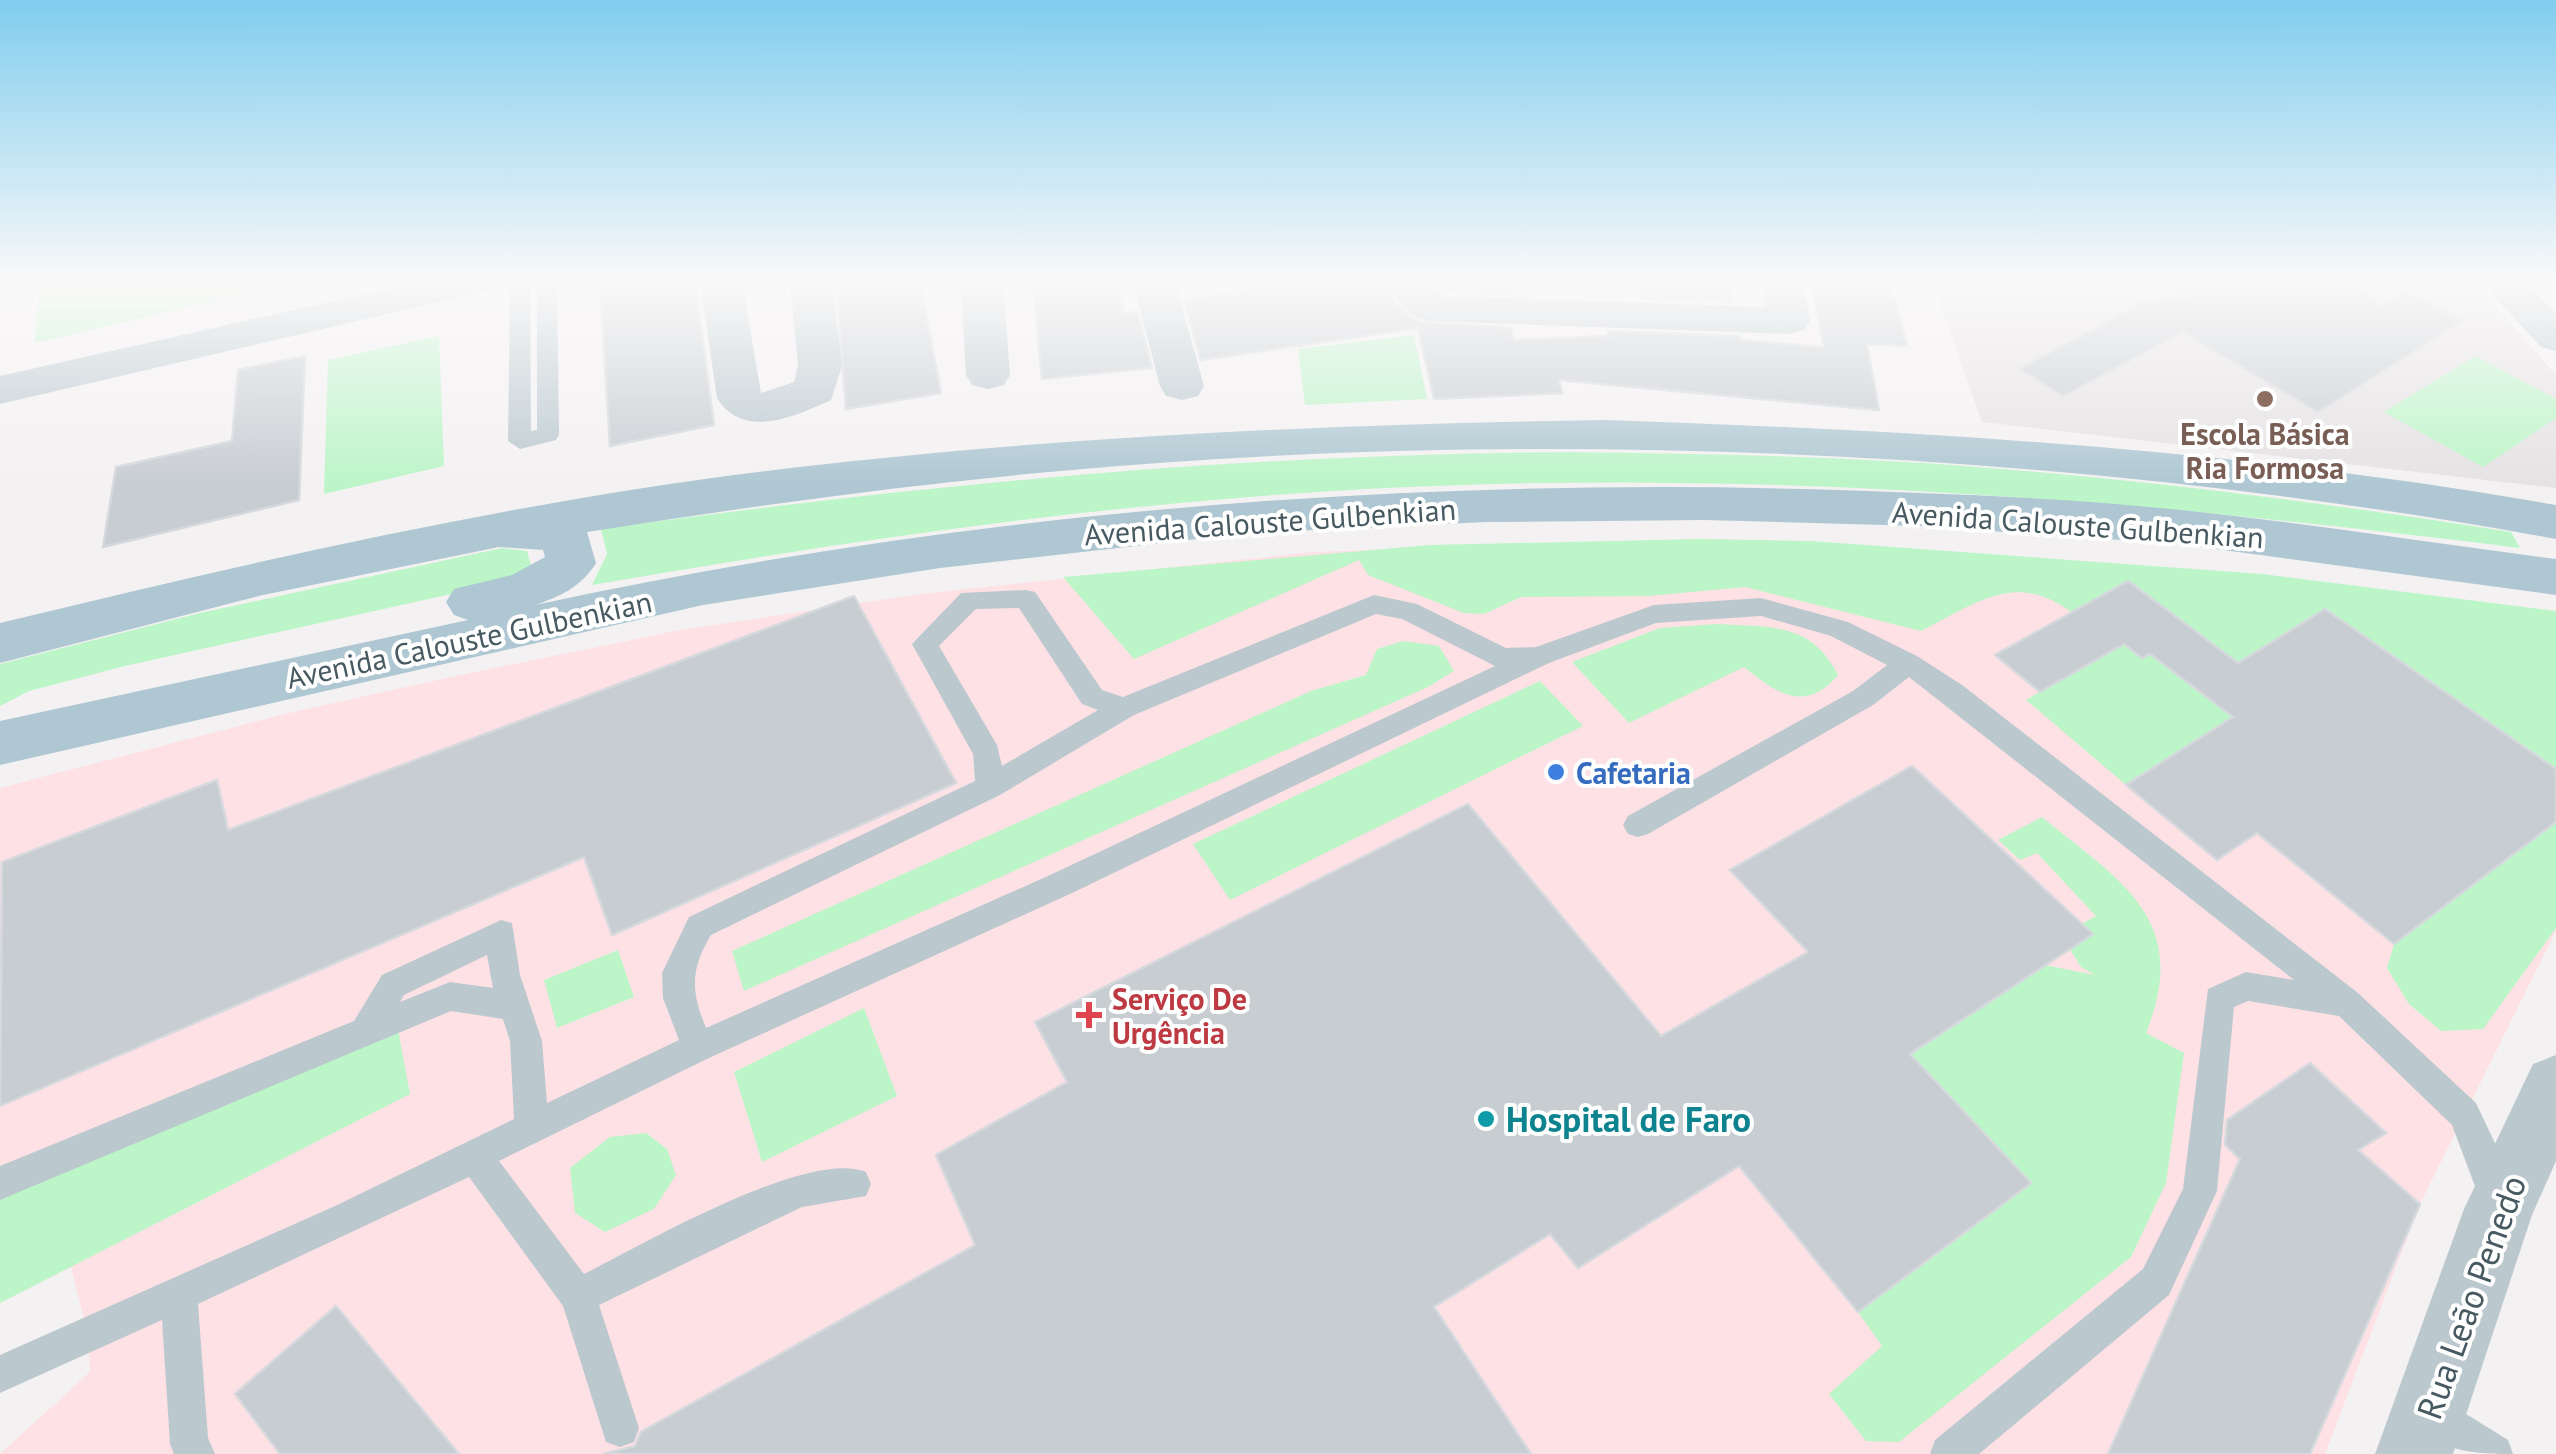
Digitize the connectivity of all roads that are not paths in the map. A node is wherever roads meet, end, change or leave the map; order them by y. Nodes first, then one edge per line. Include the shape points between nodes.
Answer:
1 (161, 350) edge
2 (520, 350) edge
3 (548, 350) edge
4 (732, 350) edge
5 (818, 350) edge
6 (986, 350) edge
7 (1172, 350) edge
8 (988, 375) dead end
9 (1182, 386) dead end
10 (0, 390) edge
11 (2556, 522) edge
12 (485, 534) junction
13 (2556, 577) edge
14 (5, 639) edge
15 (1472, 644) junction
16 (1540, 656) junction
17 (1908, 663) junction
18 (1461, 694) junction
19 (1124, 708) junction
20 (25, 737) edge
21 (990, 787) junction
22 (1638, 825) dead end
23 (2346, 1003) junction
24 (515, 1006) junction
25 (366, 1028) junction
26 (698, 1047) junction
27 (2556, 1086) edge
28 (532, 1130) junction
29 (475, 1157) junction
30 (0, 1182) edge
31 (854, 1184) dead end
32 (2499, 1210) junction
33 (179, 1296) junction
34 (578, 1296) junction
35 (0, 1374) edge
36 (620, 1428) dead end
37 (2421, 1432) edge
38 (196, 1454) edge
39 (1949, 1454) edge
40 (2494, 1454) edge

1 - 10 street
2 - 3 lane via 520,441 548,434
4 - 5 street via 739,398 752,410 815,390
6 - 8 street
7 - 9 street
11 - 12 main road, Avenida Calouste Gulbenkian via 2285,481 1934,446 1610,432 1162,446 980,460
12 - 14 main road, Avenida Calouste Gulbenkian
12 - 20 main road via 549,533 568,541 570,563 529,589 150,679
13 - 20 main road, Avenida Calouste Gulbenkian via 2179,526 1920,509 1486,505 1251,516 940,550 703,588
15 - 16 lane via 1503,658
15 - 18 lane via 1474,675
15 - 19 lane via 1408,611 1374,604
16 - 17 lane via 1654,614 1761,607 1839,629
16 - 18 lane
17 - 22 lane via 1863,698
17 - 23 lane
18 - 26 lane
19 - 21 lane
19 - 21 lane via 1092,696 1026,599 970,600 925,644 987,754
21 - 26 lane via 700,926 674,980
23 - 32 lane via 2464,1114
23 - 39 lane via 2246,986 2219,1000 2200,1191 2156,1282
24 - 25 lane via 450,996
24 - 25 lane via 504,975 502,934 393,985
24 - 28 lane via 526,1042
25 - 30 lane
26 - 28 lane
27 - 32 street, Rua Leão Penedo
28 - 29 lane
29 - 33 lane
29 - 34 lane
31 - 34 lane via 802,1190
32 - 37 street, Rua Leão Penedo
33 - 35 lane
33 - 38 lane via 189,1444
34 - 36 lane
37 - 40 lane

